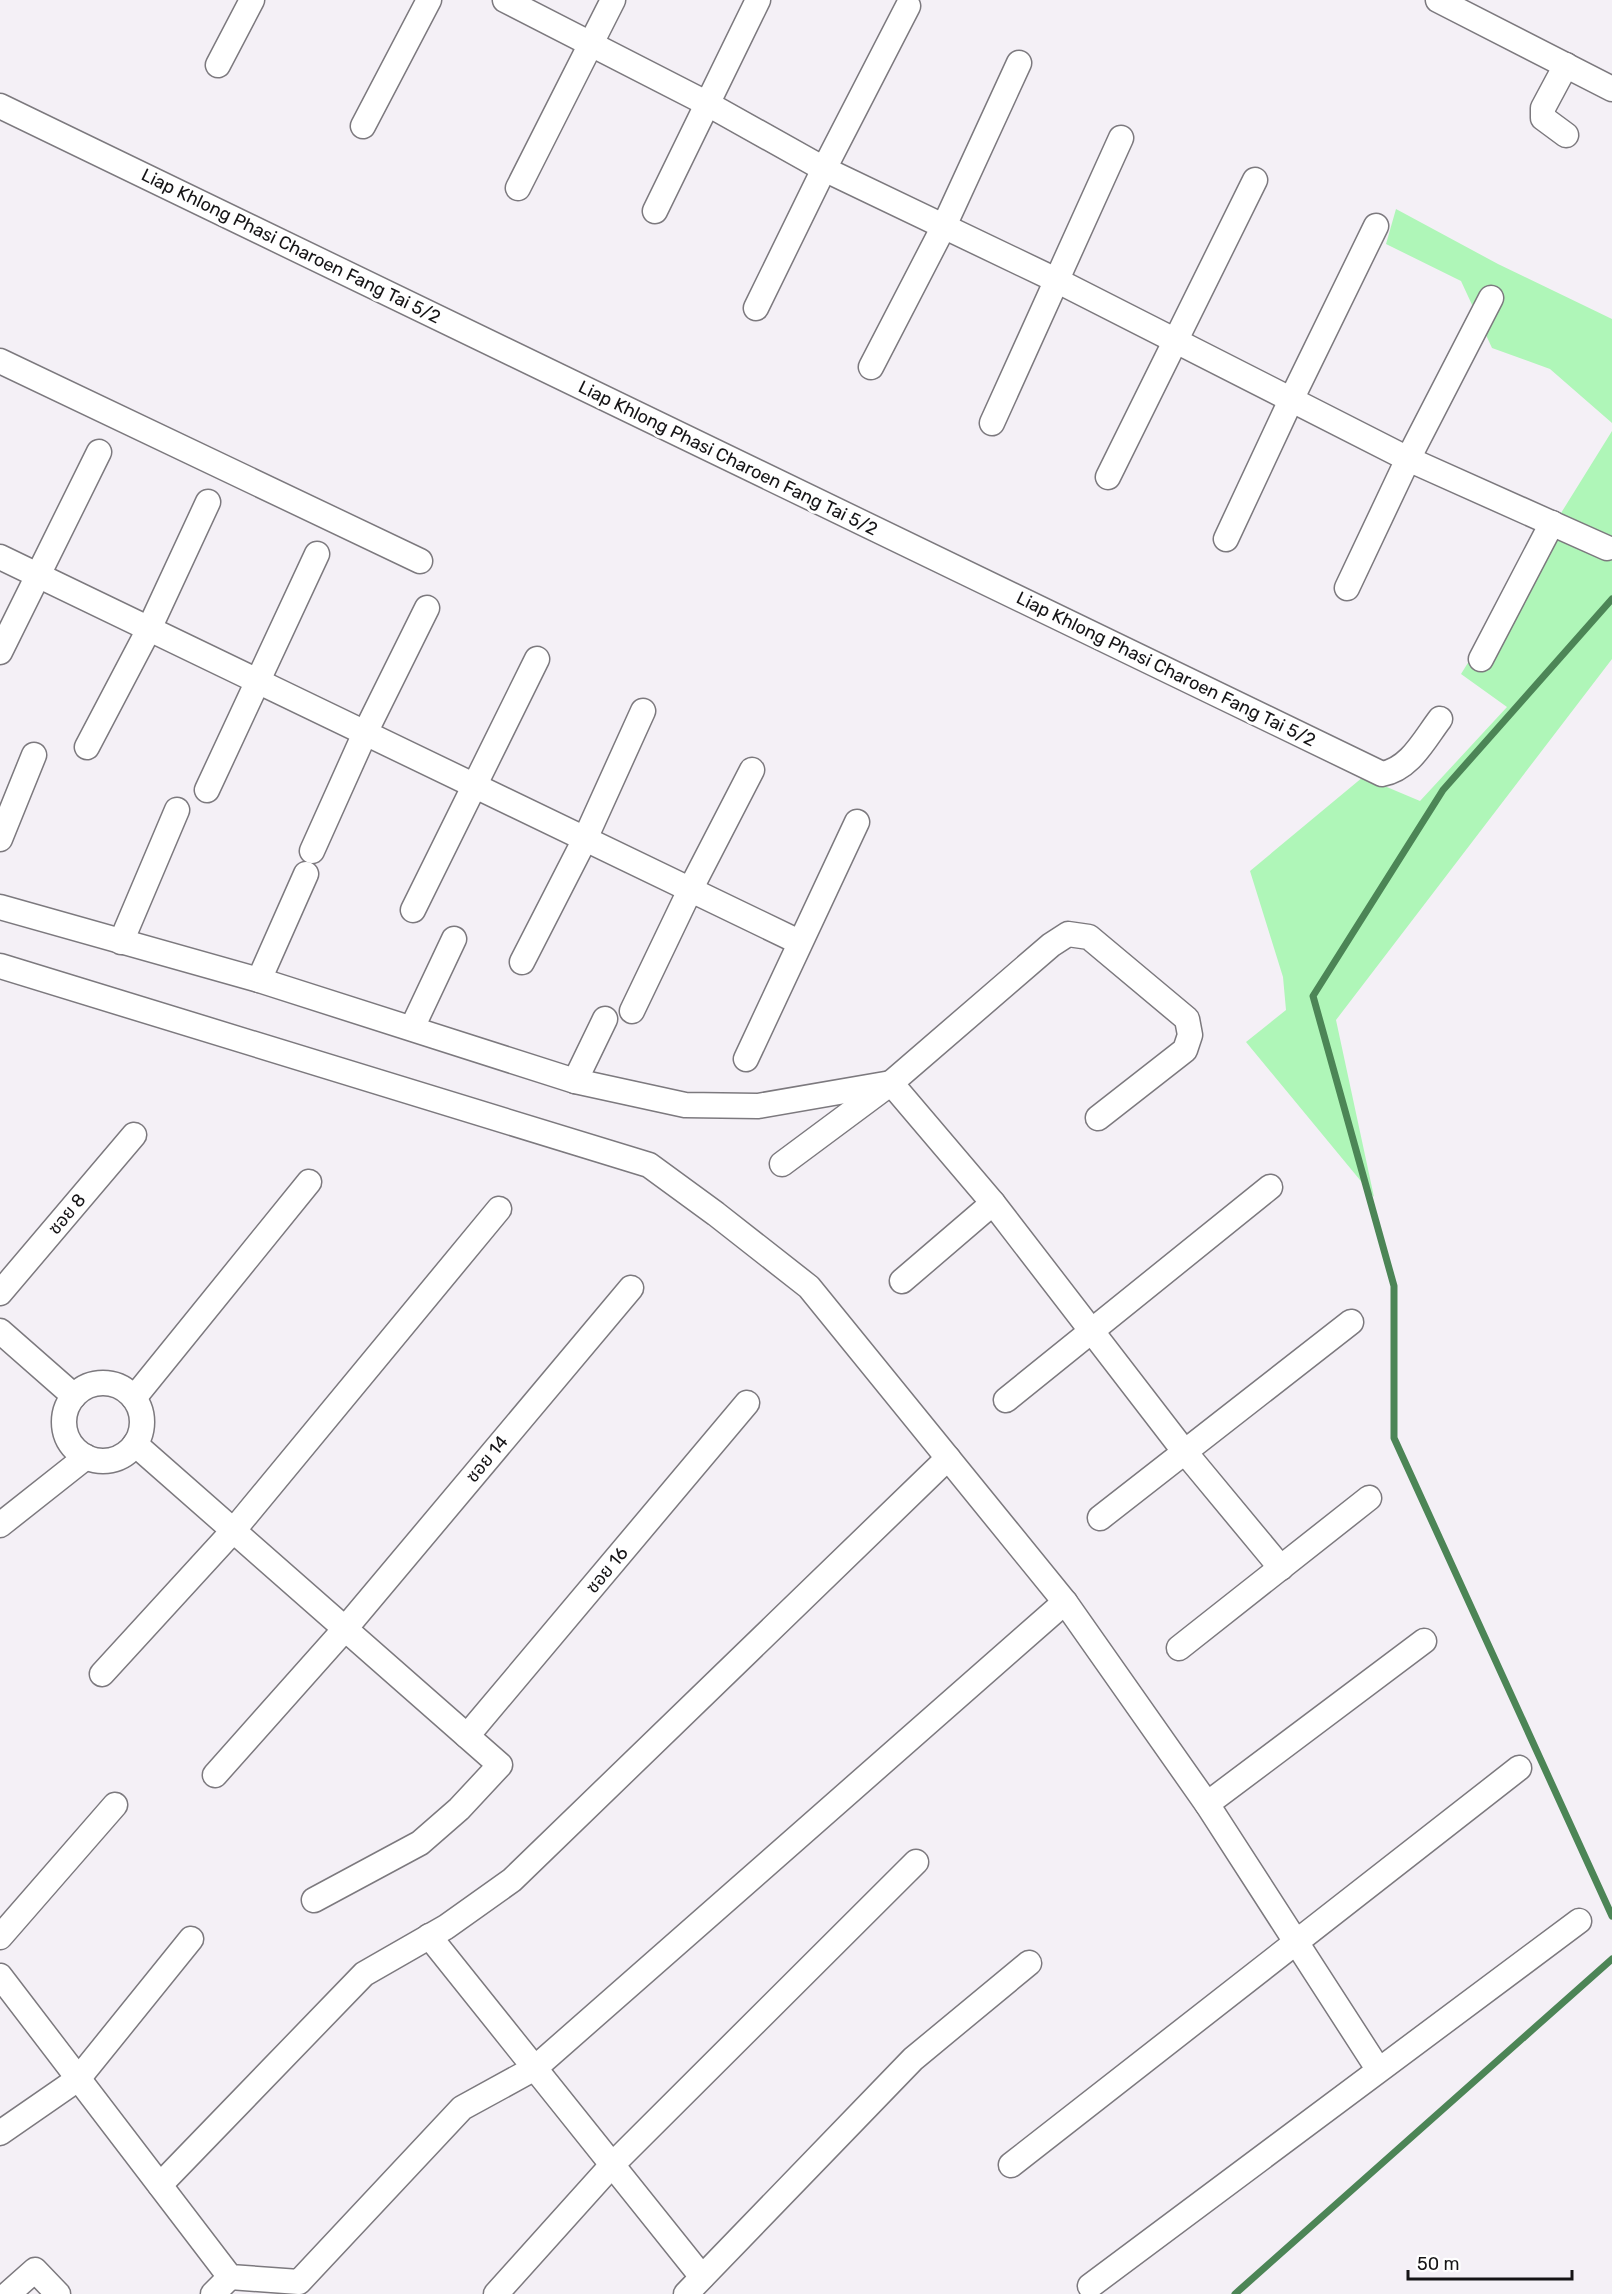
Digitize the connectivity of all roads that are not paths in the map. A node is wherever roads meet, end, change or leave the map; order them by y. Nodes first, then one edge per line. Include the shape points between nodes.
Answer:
1 (252, 0) edge
2 (429, 0) edge
3 (505, 0) edge
4 (613, 0) edge
5 (758, 0) edge
6 (1438, 0) edge
7 (908, 6) dead end
8 (590, 44) junction
9 (1019, 63) dead end
10 (218, 65) dead end
11 (1566, 65) junction
12 (1612, 89) edge
13 (706, 103) junction
14 (0, 106) edge
15 (363, 126) dead end
16 (1566, 135) dead end
17 (1120, 138) dead end
18 (824, 169) junction
19 (1255, 180) dead end
20 (518, 188) dead end
21 (655, 211) dead end
22 (944, 226) junction
23 (1376, 226) dead end
24 (1058, 281) junction
25 (1491, 297) dead end
26 (756, 308) dead end
27 (1175, 342) junction
28 (0, 361) edge
29 (871, 367) dead end
30 (1291, 400) junction
31 (992, 423) dead end
32 (99, 452) dead end
33 (1408, 459) junction
34 (1108, 477) dead end
35 (208, 502) dead end
36 (1552, 523) junction
37 (1226, 539) dead end
38 (1606, 548) dead end
39 (317, 554) dead end
40 (0, 557) edge
41 (420, 561) dead end
42 (37, 575) junction
43 (1347, 588) dead end
44 (427, 608) dead end
45 (149, 629) junction
46 (0, 652) edge
47 (537, 659) dead end
48 (1481, 659) dead end
49 (257, 681) junction
50 (643, 711) dead end
51 (1440, 719) dead end
52 (365, 733) junction
53 (87, 747) dead end
54 (34, 755) dead end
55 (752, 770) dead end
56 (474, 786) junction
57 (207, 790) dead end
58 (177, 810) dead end
59 (857, 822) dead end
60 (0, 839) edge
61 (585, 839) junction
62 (312, 851) dead end
63 (306, 874) dead end
64 (690, 890) junction
65 (0, 907) edge
66 (413, 910) dead end
67 (454, 939) dead end
68 (121, 942) junction
69 (799, 942) junction
70 (522, 962) dead end
71 (0, 966) edge
72 (259, 980) junction
73 (632, 1011) dead end
74 (605, 1019) dead end
75 (412, 1028) junction
76 (746, 1059) dead end
77 (575, 1081) junction
78 (891, 1083) junction
79 (1098, 1118) dead end
80 (134, 1135) dead end
81 (783, 1164) dead end
82 (309, 1182) dead end
83 (1270, 1188) dead end
84 (993, 1203) junction
85 (499, 1209) dead end
86 (902, 1281) dead end
87 (631, 1288) dead end
88 (0, 1293) edge
89 (1351, 1322) dead end
90 (0, 1330) edge
91 (1091, 1332) junction
92 (74, 1396) junction
93 (134, 1398) junction
94 (1006, 1400) dead end
95 (747, 1403) dead end
96 (135, 1444) junction
97 (1184, 1451) junction
98 (86, 1457) junction
99 (948, 1458) junction
100 (1369, 1498) dead end
101 (1100, 1518) dead end
102 (0, 1525) edge
103 (233, 1531) junction
104 (1281, 1568) junction
105 (1065, 1602) junction
106 (344, 1629) junction
107 (1424, 1641) dead end
108 (1179, 1648) dead end
109 (102, 1674) dead end
110 (467, 1736) junction
111 (1520, 1768) dead end
112 (215, 1775) dead end
113 (1207, 1804) junction
114 (115, 1805) dead end
115 (916, 1862) dead end
116 (314, 1900) dead end
117 (1579, 1921) dead end
118 (0, 1936) edge
119 (429, 1936) junction
120 (191, 1939) dead end
121 (1297, 1943) junction
122 (1029, 1963) dead end
123 (0, 1976) edge
124 (535, 2068) junction
125 (1378, 2069) junction
126 (78, 2079) junction
127 (0, 2133) edge
128 (612, 2165) junction
129 (1011, 2165) dead end
130 (160, 2185) junction
131 (230, 2277) junction
132 (694, 2285) edge
133 (1090, 2286) dead end
134 (8, 2294) edge
135 (58, 2294) edge
136 (213, 2294) edge
137 (496, 2294) edge

1 - 10 street
2 - 15 street
3 - 8 street
4 - 8 street
5 - 13 street
6 - 11 street
7 - 18 street
8 - 13 street
8 - 20 street
9 - 22 street
11 - 12 street
11 - 16 street via 1543,108 1543,118
13 - 18 street
13 - 21 street
14 - 51 street, Liap Khlong Phasi Charoen Fang Tai 5/2 via 1382,774 1395,772 1408,761
17 - 24 street
18 - 22 street
18 - 26 street
19 - 27 street
22 - 24 street
22 - 29 street
23 - 30 street
24 - 27 street
24 - 31 street
25 - 33 street
27 - 30 street
27 - 34 street
28 - 41 street
30 - 33 street
30 - 37 street
32 - 42 street
33 - 36 street
33 - 43 street
35 - 45 street
36 - 38 street
36 - 48 street
39 - 49 street
40 - 42 street
42 - 45 street
42 - 46 street
44 - 52 street
45 - 49 street
45 - 53 street
47 - 56 street
49 - 52 street
49 - 57 street
50 - 61 street
52 - 56 street
52 - 62 street
54 - 60 street
55 - 64 street
56 - 61 street
56 - 66 street
58 - 68 street
59 - 69 street
61 - 64 street
61 - 70 street
63 - 72 street
64 - 69 street
64 - 73 street
65 - 68 street
67 - 75 street
68 - 72 street
69 - 76 street
71 - 99 street via 649,1165 809,1287
72 - 75 street
74 - 77 street
75 - 77 street
77 - 78 street via 685,1105 747,1106
78 - 79 street via 1051,945 1068,934 1089,937 1187,1019 1190,1035 1185,1050
78 - 81 street
78 - 84 street
80 - 88 street, ซอย 8
82 - 93 street
83 - 91 street
84 - 86 street
84 - 91 street
85 - 103 street
87 - 106 street, ซอย 14
89 - 97 street
90 - 92 street
91 - 94 street
91 - 97 street
92 - 93 street via 85,1387 111,1383
92 - 98 street via 64,1422 66,1436
93 - 96 street via 141,1413 141,1430
95 - 110 street, ซอย 16
96 - 98 street via 122,1456 108,1461
96 - 103 street
97 - 101 street
97 - 104 street
98 - 102 street
99 - 105 street
99 - 119 street via 512,1880
100 - 104 street
103 - 106 street
103 - 109 street
104 - 108 street
105 - 113 street
105 - 124 street
106 - 110 street
106 - 112 street, ซอย 14
107 - 113 street
110 - 116 street via 500,1765 459,1809 420,1843
111 - 121 street
113 - 121 street
114 - 118 street
115 - 128 street
117 - 125 street
119 - 124 street
119 - 130 street via 364,1974
120 - 126 street
121 - 125 street
121 - 129 street
122 - 132 street via 913,2059
123 - 126 street
124 - 128 street
124 - 131 street via 462,2108 299,2282
125 - 133 street
126 - 127 street
126 - 130 street
128 - 132 street
128 - 137 street
130 - 131 street
131 - 136 street
134 - 135 street via 35,2271

